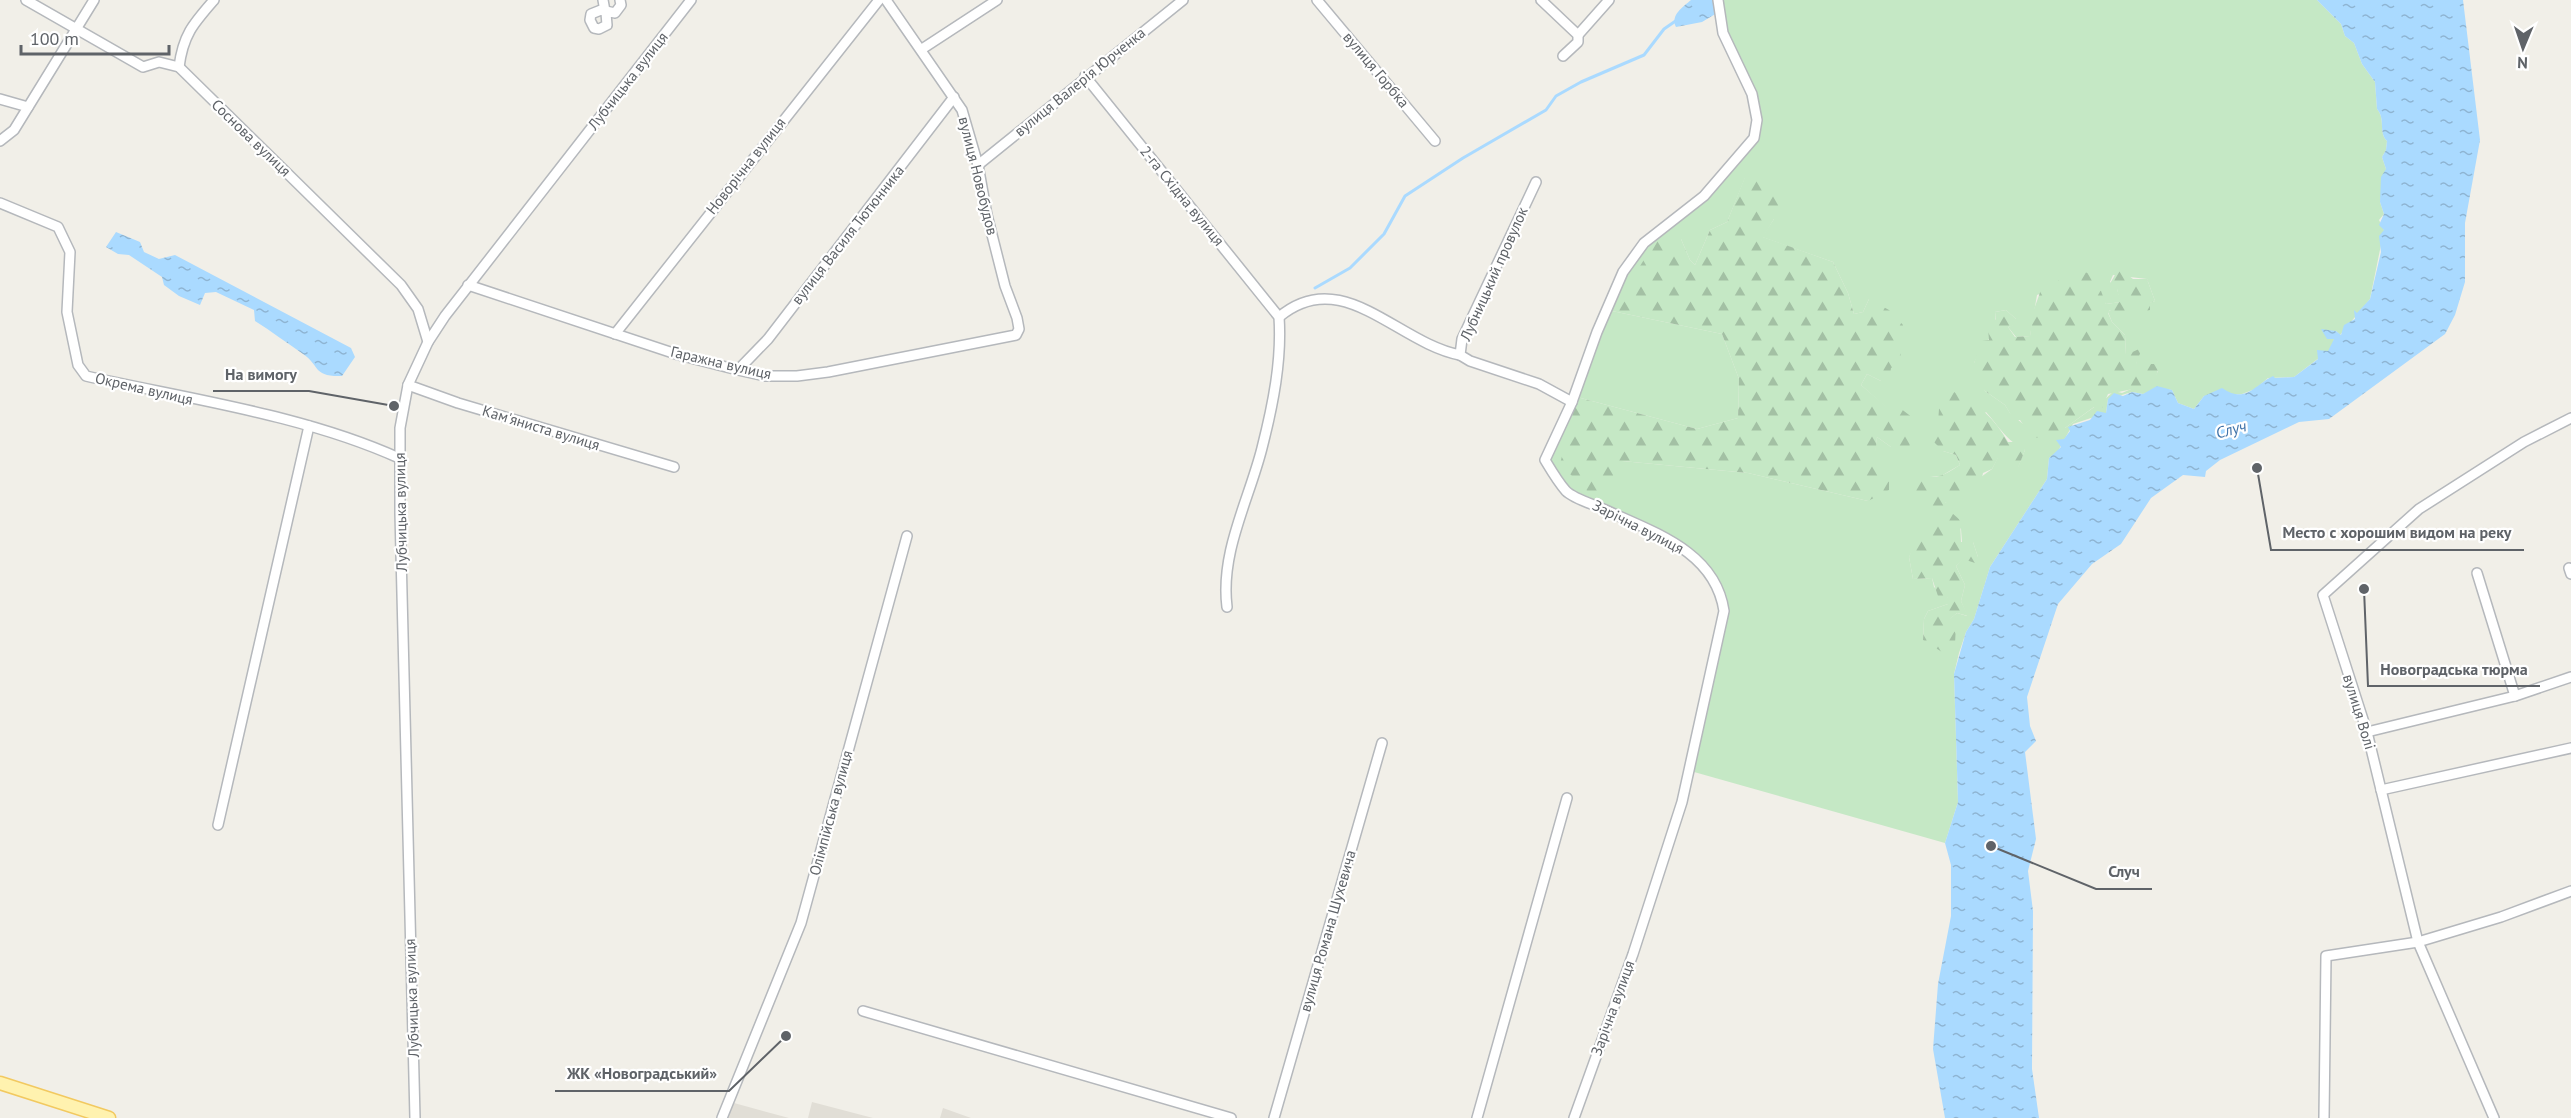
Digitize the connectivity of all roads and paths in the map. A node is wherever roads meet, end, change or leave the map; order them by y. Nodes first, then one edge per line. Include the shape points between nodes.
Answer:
1 (26, 0) edge
2 (94, 0) edge
3 (214, 0) edge
4 (603, 0) edge
5 (620, 0) edge
6 (691, 0) edge
7 (879, 0) edge
8 (886, 0) edge
9 (997, 0) edge
10 (1183, 0) edge
11 (1317, 0) edge
12 (1541, 0) edge
13 (1609, 0) edge
14 (1718, 0) edge
15 (77, 28) junction
16 (1578, 35) junction
17 (922, 49) junction
18 (1563, 56) dead end
19 (179, 67) junction
20 (1085, 76) junction
21 (954, 97) junction
22 (0, 99) edge
23 (28, 107) junction
24 (0, 141) edge
25 (1435, 141) dead end
26 (978, 165) junction
27 (1536, 182) dead end
28 (0, 203) edge
29 (468, 285) junction
30 (1279, 317) junction
31 (615, 334) junction
32 (1016, 335) joint
33 (428, 342) junction
34 (1460, 355) junction
35 (738, 370) junction
36 (408, 385) junction
37 (1572, 402) junction
38 (2571, 418) edge
39 (309, 426) junction
40 (399, 458) junction
41 (674, 468) dead end
42 (907, 536) dead end
43 (2477, 573) dead end
44 (1227, 607) dead end
45 (2571, 677) edge
46 (2515, 696) junction
47 (2367, 732) junction
48 (1382, 743) dead end
49 (2571, 748) edge
50 (2381, 790) junction
51 (1567, 798) dead end
52 (218, 825) dead end
53 (2571, 891) edge
54 (2418, 942) junction
55 (863, 1011) dead end
56 (0, 1083) edge
57 (109, 1118) edge
58 (416, 1118) edge
59 (722, 1118) edge
60 (1231, 1118) edge
61 (1274, 1118) edge
62 (1477, 1118) edge
63 (1574, 1118) edge
64 (2325, 1118) edge
65 (2494, 1118) edge

1 - 15 street
2 - 15 street
3 - 19 street via 188,30
4 - 5 street via 605,12 607,25 594,28 591,14 601,10 615,12
6 - 29 street, Лубчицька вулиця
7 - 31 street, Новорічна вулиця
8 - 17 street, вулиця Новобудов
9 - 17 street
10 - 20 street, вулиця Валерія Юрченка
11 - 25 street, вулиця Горбка
12 - 16 street
13 - 16 street
14 - 37 street, Зарічна вулиця via 1723,33 1752,94 1757,120 1754,138 1704,196 1644,243 1623,272
15 - 19 street via 143,67 159,62
15 - 23 street
16 - 18 street via 1578,42
17 - 21 street, вулиця Новобудов
19 - 33 street, Соснова вулиця via 401,285 418,309
20 - 26 street, вулиця Валерія Юрченка
20 - 30 street, 2-га Східна вулиця
21 - 26 street, вулиця Новобудов
21 - 35 street, вулиця Василя Тютюнника via 768,339
22 - 23 street
23 - 24 street via 14,130
26 - 32 street, вулиця Новобудов via 1005,286 1017,318
27 - 34 street, Лубницький провулок via 1462,339
28 - 39 street, Окрема вулиця via 58,227 70,252 67,312 78,365 86,376
29 - 31 street, Гаражна вулиця
29 - 33 street, Лубчицька вулиця
30 - 34 street via 1292,306 1312,298 1332,298 1355,304 1427,344
30 - 44 street via 1281,350 1262,447 1230,550
31 - 35 street, Гаражна вулиця
32 - 35 street, Гаражна вулиця via 797,376 765,376
33 - 36 street, Лубчицька вулиця
34 - 37 street, Лубницький провулок via 1539,384
36 - 40 street, Лубчицька вулиця via 402,405
36 - 41 street, Кам'яниста вулиця
37 - 63 street, Зарічна вулиця via 1545,460 1567,492 1694,556 1721,591 1724,611 1682,802
38 - 47 street, вулиця Волі via 2524,442 2420,510 2323,596
39 - 40 street, Окрема вулиця via 364,442
39 - 52 street
40 - 58 street, Лубчицька вулиця
42 - 59 street, Олімпійська вулиця via 801,923
43 - 46 street
45 - 46 street
46 - 47 street
47 - 50 street, вулиця Волі
48 - 61 street, вулиця Романа Шухевича
49 - 50 street
50 - 54 street, вулиця Волі
51 - 62 street
53 - 54 street
54 - 64 street via 2326,956
54 - 65 street, вулиця Волі
55 - 60 street
56 - 57 main road

